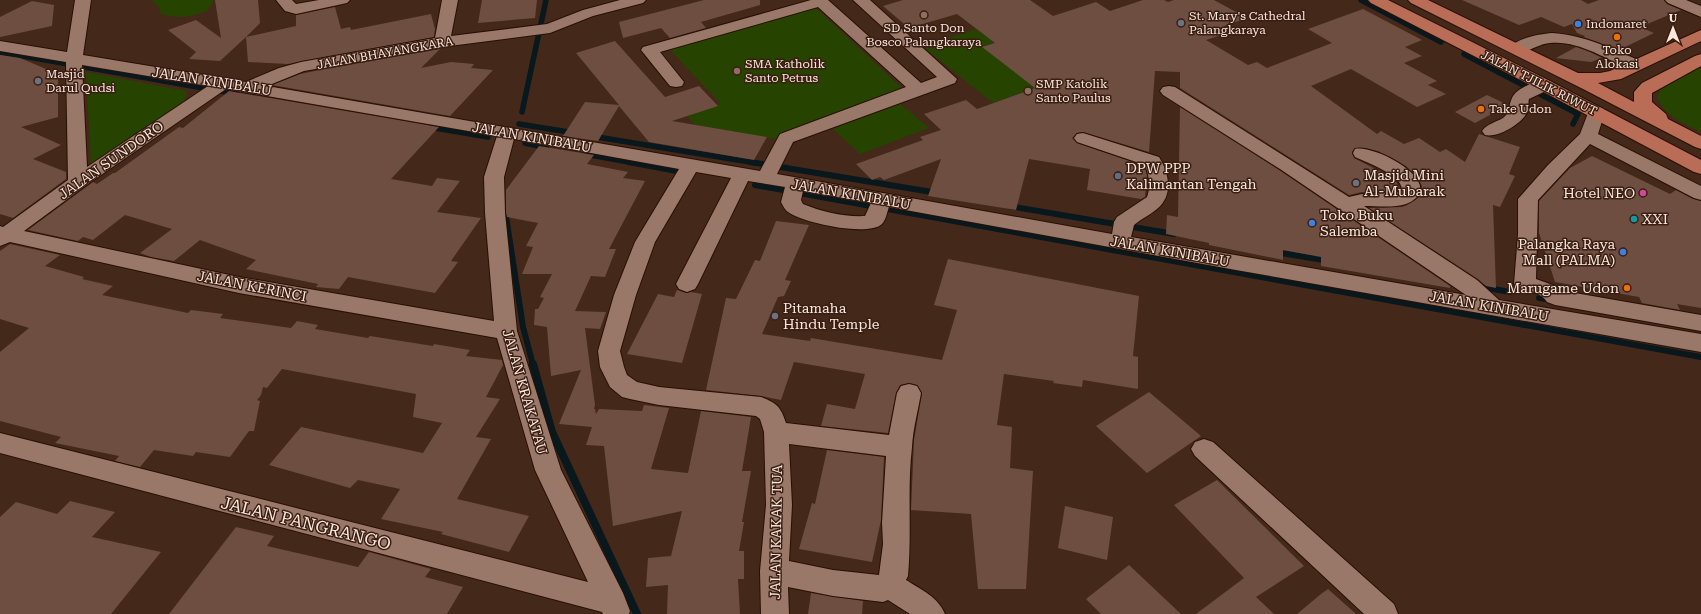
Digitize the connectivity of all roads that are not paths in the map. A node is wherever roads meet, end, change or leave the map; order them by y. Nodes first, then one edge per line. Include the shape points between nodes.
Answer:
1 (82, 0) edge
2 (284, 0) edge
3 (342, 0) edge
4 (450, 0) edge
5 (638, 0) edge
6 (861, 0) edge
7 (1376, 0) edge
8 (1416, 0) edge
9 (1673, 0) edge
10 (820, 1) edge
11 (589, 7) edge
12 (1701, 12) edge
13 (1701, 35) edge
14 (442, 42) junction
15 (0, 46) edge
16 (1517, 49) junction
17 (74, 59) junction
18 (1701, 59) edge
19 (1635, 65) junction
20 (1574, 77) junction
21 (676, 82) dead end
22 (223, 83) junction
23 (1544, 85) junction
24 (250, 87) junction
25 (918, 89) junction
26 (1169, 91) dead end
27 (1596, 112) junction
28 (1676, 130) junction
29 (1491, 131) dead end
30 (507, 132) junction
31 (1588, 136) junction
32 (1083, 138) dead end
33 (1701, 143) edge
34 (1362, 153) dead end
35 (1634, 159) junction
36 (691, 165) junction
37 (1701, 168) edge
38 (742, 174) junction
39 (766, 178) junction
40 (78, 182) junction
41 (796, 184) junction
42 (1675, 185) dead end
43 (1701, 194) edge
44 (882, 199) junction
45 (1347, 204) junction
46 (2, 235) edge
47 (1120, 242) junction
48 (687, 284) dead end
49 (1569, 299) junction
50 (1590, 303) junction
51 (1491, 306) junction
52 (1650, 306) dead end
53 (1526, 312) junction
54 (1701, 323) edge
55 (506, 331) junction
56 (1701, 343) edge
57 (909, 393) dead end
58 (776, 432) junction
59 (0, 443) edge
60 (899, 447) junction
61 (1204, 449) dead end
62 (774, 571) junction
63 (889, 585) junction
64 (615, 608) edge
65 (775, 614) edge
66 (931, 614) edge
67 (1384, 614) edge

1 - 17 street
2 - 3 street via 290,8 296,9
4 - 14 street
5 - 11 street
6 - 25 street via 949,78
7 - 23 highway, JALAN TJILIK RIWUT
8 - 16 highway, JALAN TJILIK RIWUT
9 - 12 street
10 - 21 street via 649,50
10 - 25 street
11 - 14 street, JALAN BHAYANGKARA via 550,28
13 - 19 highway
14 - 24 street, JALAN BHAYANGKARA via 301,67
15 - 17 street, JALAN KINIBALU
16 - 19 street via 1540,39 1556,39 1578,42
16 - 20 highway, JALAN TJILIK RIWUT
17 - 22 street, JALAN KINIBALU
17 - 40 street
18 - 28 highway via 1643,92 1643,103
19 - 20 highway via 1608,77
20 - 28 highway, JALAN TJILIK RIWUT
22 - 24 street, JALAN KINIBALU
22 - 40 street, JALAN SUNDORO
23 - 27 highway, JALAN TJILIK RIWUT
23 - 29 street via 1523,95 1520,98 1520,111 1510,121
24 - 30 street, JALAN KINIBALU
25 - 39 street via 786,138
26 - 45 street
27 - 31 street
27 - 37 highway, JALAN TJILIK RIWUT
28 - 33 highway, JALAN TJILIK RIWUT
30 - 36 street, JALAN KINIBALU
30 - 55 street, JALAN KRAKATAU via 494,177
31 - 35 street
31 - 49 street via 1528,199 1525,284 1540,287
32 - 47 street via 1152,161 1156,168 1158,193 1153,202 1124,222
34 - 45 street via 1404,176 1411,183 1412,192 1400,199 1362,200
35 - 42 street via 1641,168
35 - 43 street
36 - 38 street, JALAN KINIBALU
36 - 58 street, JALAN KAKAK TUA via 644,242 608,351 612,367 618,381 630,390 659,396 761,407 770,414
38 - 39 street, JALAN KINIBALU
38 - 48 street
39 - 41 street, JALAN KINIBALU
40 - 46 street, JALAN SUNDORO
41 - 44 street, JALAN KINIBALU
41 - 44 street via 791,198 795,208 804,213 858,223 868,223 875,219
44 - 47 street, JALAN KINIBALU
45 - 51 street via 1469,285
46 - 55 street, JALAN KERINCI via 239,285
47 - 51 street, JALAN KINIBALU
49 - 50 street
49 - 53 street via 1525,292
50 - 52 street via 1602,299
50 - 54 street
51 - 53 street, JALAN KINIBALU
53 - 56 street, JALAN KINIBALU
55 - 64 street, JALAN KRAKATAU via 548,470
57 - 60 street
58 - 60 street
58 - 62 street, JALAN KAKAK TUA via 779,505
59 - 64 street, JALAN PANGRANGO
60 - 63 street via 895,523 897,544 894,576
61 - 67 street
62 - 63 street via 833,584 883,589
62 - 65 street, JALAN KAKAK TUA
63 - 66 street via 923,606

